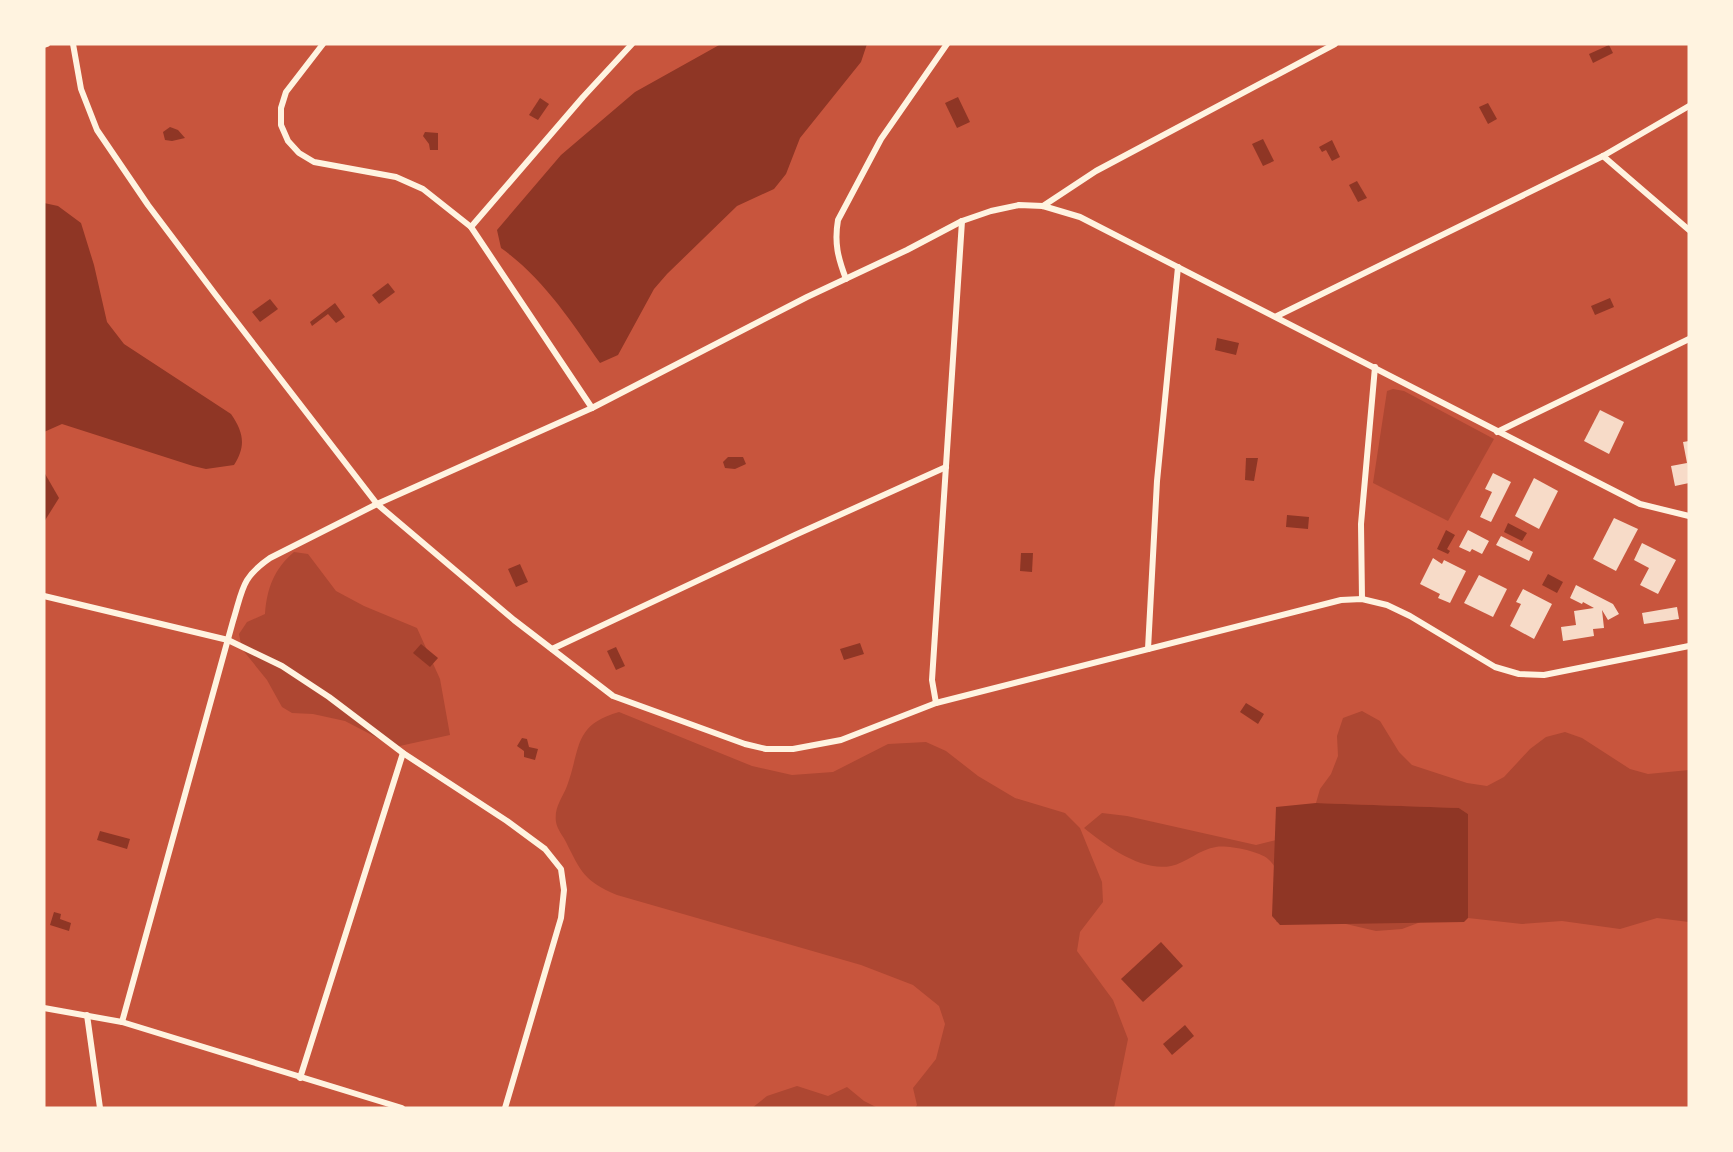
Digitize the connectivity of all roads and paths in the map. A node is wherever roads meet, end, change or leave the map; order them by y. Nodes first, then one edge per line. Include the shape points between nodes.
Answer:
1 (73, 44) edge
2 (323, 44) edge
3 (632, 44) edge
4 (947, 44) edge
5 (1335, 44) edge
6 (1689, 106) edge
7 (1603, 156) junction
8 (1043, 206) junction
9 (962, 221) junction
10 (471, 227) junction
11 (1689, 230) edge
12 (1178, 267) junction
13 (846, 279) junction
14 (1276, 316) junction
15 (1689, 339) edge
16 (1375, 367) junction
17 (592, 408) junction
18 (1497, 432) junction
19 (946, 467) junction
20 (377, 504) junction
21 (1689, 516) edge
22 (44, 596) edge
23 (1362, 599) junction
24 (228, 640) junction
25 (1689, 646) edge
26 (552, 649) junction
27 (1148, 649) junction
28 (936, 703) junction
29 (403, 753) junction
30 (44, 1008) edge
31 (87, 1015) junction
32 (121, 1021) junction
33 (300, 1077) junction
34 (100, 1108) edge
35 (402, 1108) edge
36 (505, 1108) edge

1 - 20 street via 81,89 97,130 206,282
2 - 10 street via 285,92 281,125 288,141 314,162 396,177 423,188
3 - 10 street
4 - 13 street via 881,139 838,220 836,251
5 - 8 street via 1096,171
6 - 7 street
7 - 11 street
7 - 14 street
8 - 9 street via 1019,205
8 - 12 street via 1080,217
9 - 13 street
9 - 19 street
10 - 17 street
12 - 14 street
12 - 27 street via 1157,481
13 - 17 street
14 - 16 street
15 - 18 street
16 - 18 street
16 - 23 street via 1361,524
17 - 20 street
18 - 21 street via 1640,504
19 - 26 street
19 - 28 street via 932,680
20 - 24 street via 254,568
20 - 26 street
22 - 24 street
23 - 25 street via 1387,605 1495,667 1519,674 1544,675
23 - 27 street via 1318,605
24 - 29 street via 282,666
24 - 32 street
26 - 28 street via 613,696 766,749 841,740
27 - 28 street
29 - 33 street
29 - 36 street via 507,821 545,849 561,869 561,918
30 - 31 street
31 - 32 street
31 - 34 street
32 - 33 street
33 - 35 street

